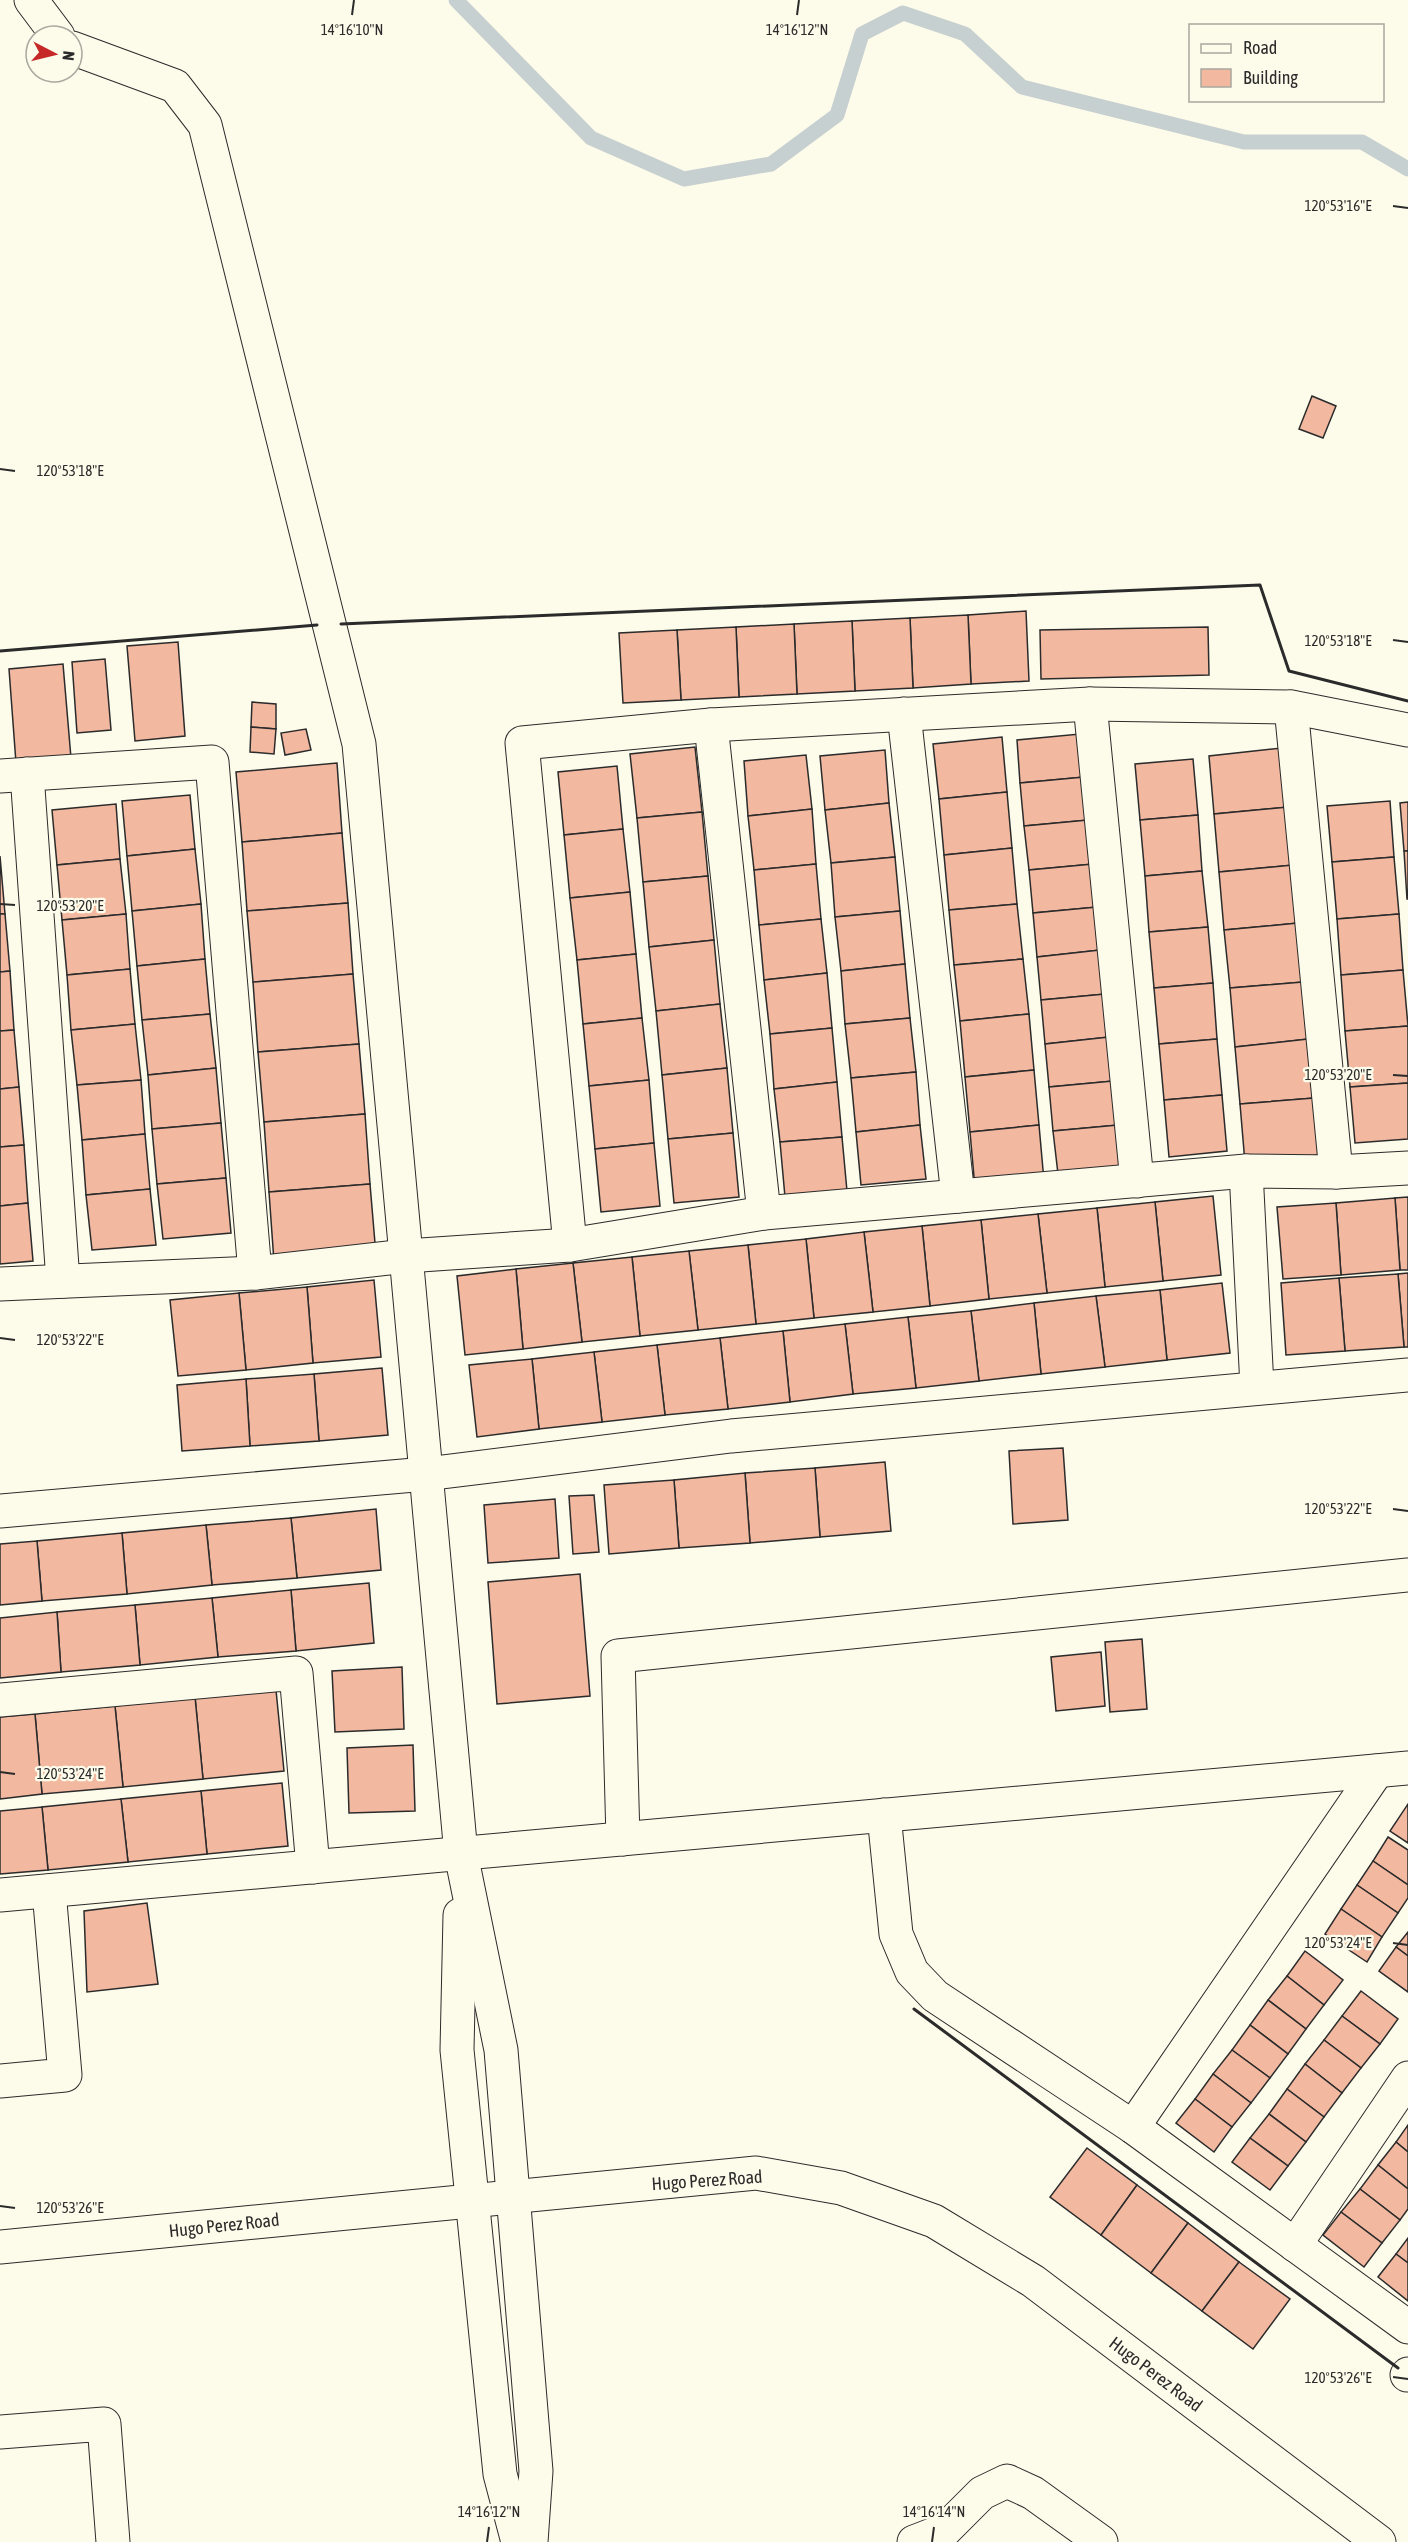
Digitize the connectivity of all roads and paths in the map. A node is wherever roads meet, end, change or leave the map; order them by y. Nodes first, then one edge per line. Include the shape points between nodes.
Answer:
1 (31, 0) edge
2 (49, 24) edge
3 (84, 52) edge
4 (1090, 704) junction
5 (1292, 707) junction
6 (904, 714) junction
7 (711, 725) junction
8 (1408, 730) edge
9 (13, 775) edge
10 (1408, 1168) edge
11 (1246, 1172) junction
12 (1336, 1172) junction
13 (1137, 1181) junction
14 (958, 1196) junction
15 (764, 1213) junction
16 (570, 1245) junction
17 (406, 1256) junction
18 (255, 1273) junction
19 (63, 1281) junction
20 (0, 1284) edge
21 (1408, 1375) edge
22 (1257, 1387) junction
23 (426, 1474) junction
24 (0, 1511) edge
25 (1408, 1575) edge
26 (0, 1700) edge
27 (1393, 1769) edge
28 (884, 1815) junction
29 (623, 1839) junction
30 (461, 1854) junction
31 (313, 1867) junction
32 (49, 1891) junction
33 (0, 1895) edge
34 (1408, 2078) edge
35 (0, 2081) edge
36 (1133, 2127) junction
37 (513, 2197) junction
38 (472, 2200) junction
39 (1295, 2245) junction
40 (0, 2247) edge
41 (1408, 2327) edge
42 (0, 2432) edge
43 (113, 2542) edge
44 (518, 2542) edge
45 (531, 2542) edge
46 (914, 2542) edge
47 (1101, 2542) edge
48 (1378, 2542) edge

1 - 2 street
3 - 17 street via 175,86 205,124 359,744
4 - 5 street
4 - 6 street
4 - 13 street
5 - 8 street
5 - 12 street
6 - 7 street
6 - 14 street
7 - 15 street
7 - 16 street via 522,743
9 - 18 street via 212,762
9 - 19 street
10 - 12 street
11 - 12 street
11 - 13 street
11 - 22 street
13 - 14 street
14 - 15 street
15 - 16 street
16 - 17 street
17 - 18 street
17 - 23 street
18 - 19 street
19 - 20 street
21 - 22 street
22 - 23 street via 731,1436
23 - 24 street
23 - 30 street
25 - 29 street via 618,1656
26 - 31 street via 296,1673
27 - 28 street
27 - 36 street
28 - 29 street
28 - 36 street via 896,1934 912,1972 935,1996
29 - 30 street
30 - 31 street
30 - 37 street via 501,2050
30 - 38 street via 457,2050
31 - 32 street
32 - 33 street
32 - 35 street via 65,2075
34 - 39 street
36 - 39 street
37 - 38 street, Hugo Perez Road
37 - 45 street via 536,2471
37 - 48 street, Hugo Perez Road via 756,2173 841,2188 934,2221 1033,2281
38 - 40 street, Hugo Perez Road
38 - 44 street via 500,2474
39 - 41 street
42 - 43 street via 104,2424
46 - 47 street via 945,2530 982,2493 1007,2481 1033,2493

